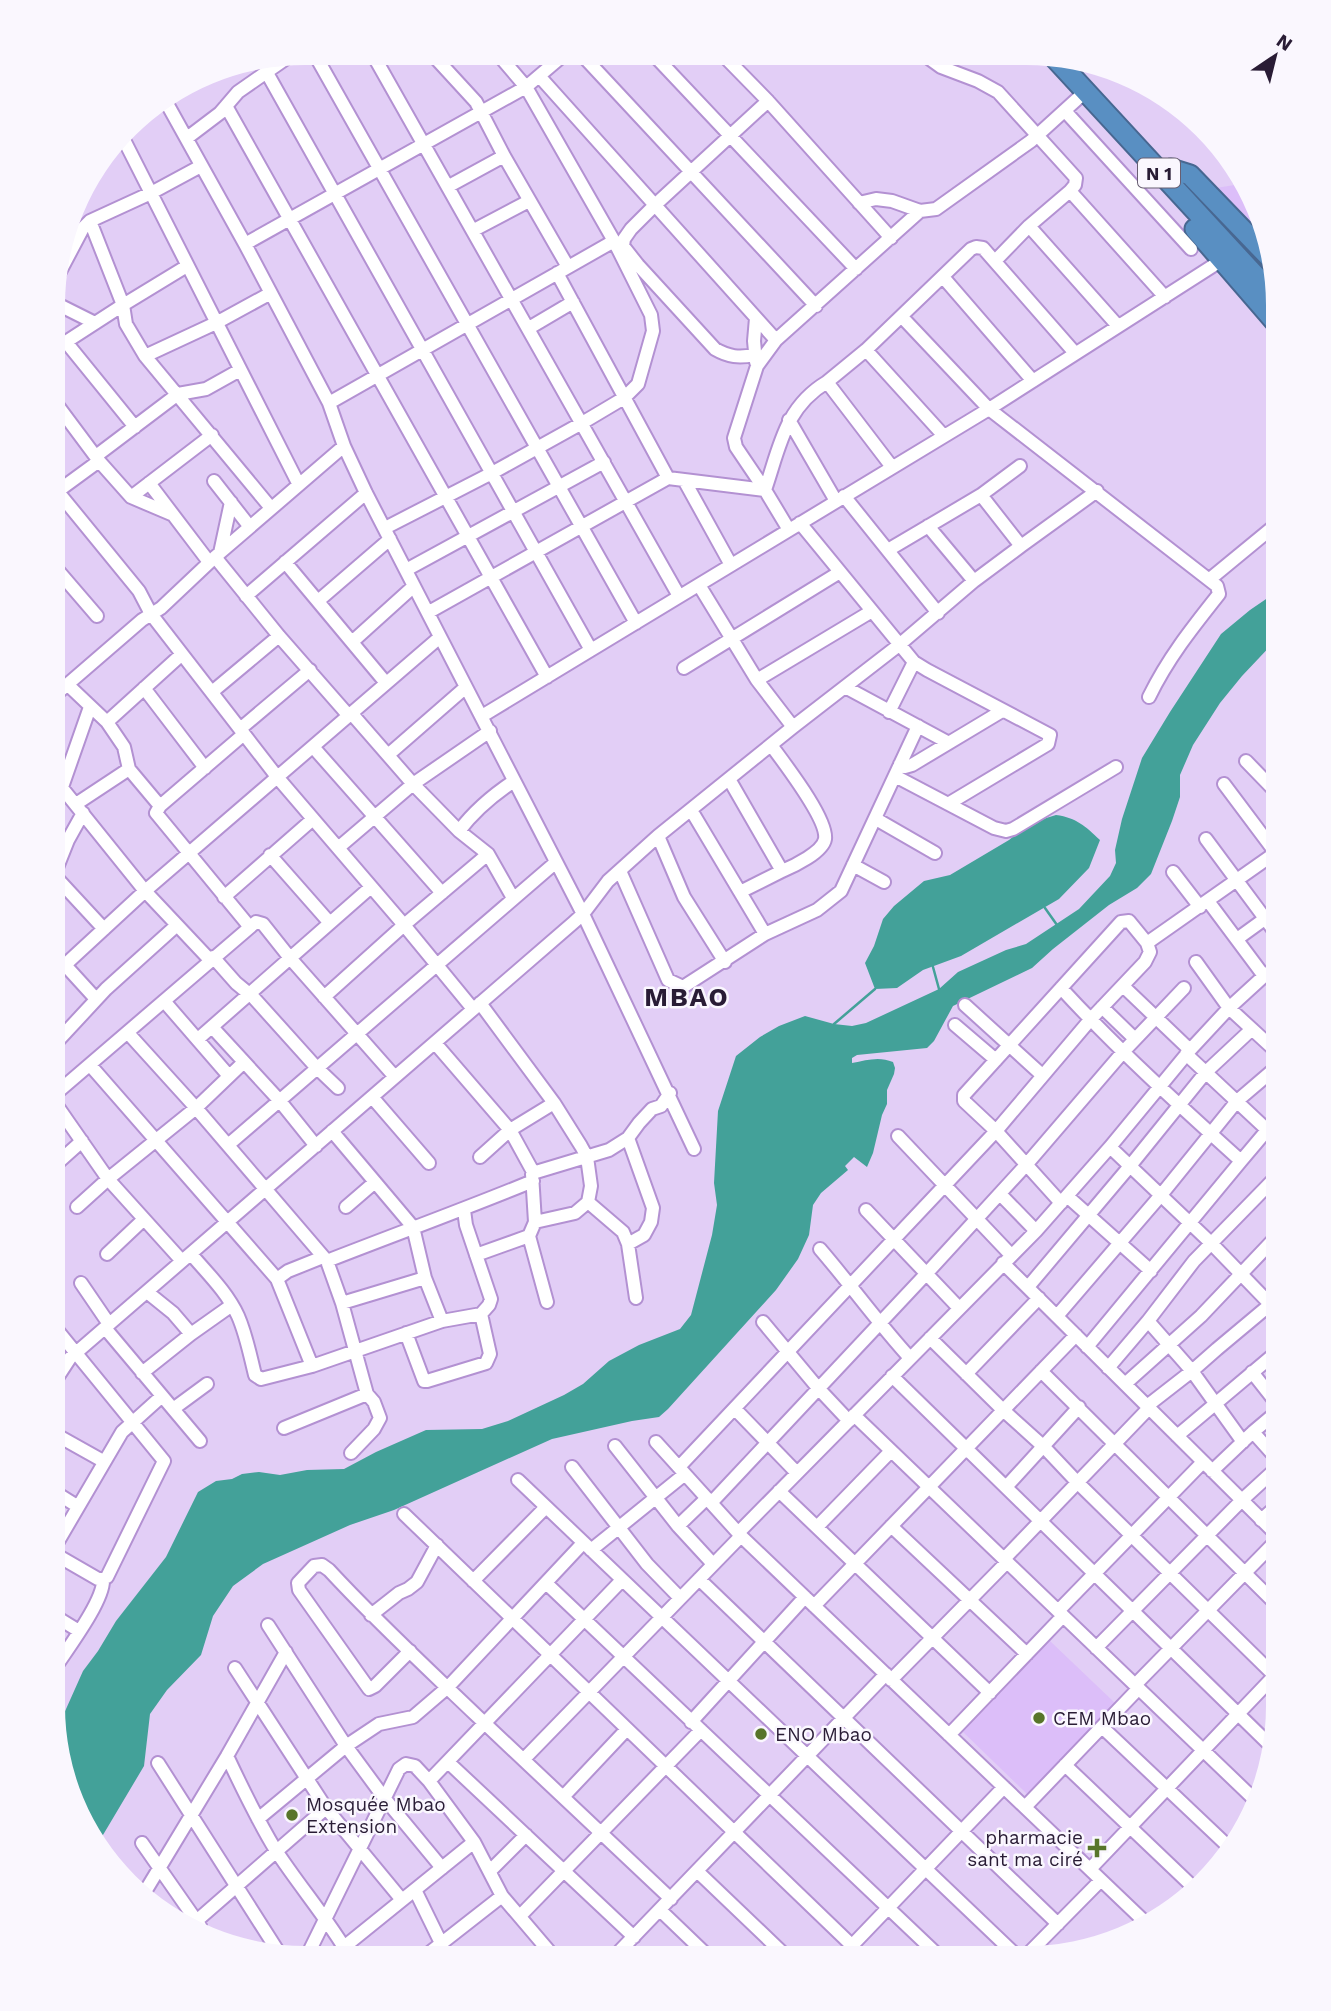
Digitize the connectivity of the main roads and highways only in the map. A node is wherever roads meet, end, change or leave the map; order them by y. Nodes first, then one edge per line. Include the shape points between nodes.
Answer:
1 (1065, 68) edge
2 (1082, 72) edge
3 (1167, 172) junction
4 (1258, 246) edge
5 (1265, 280) edge
6 (1266, 310) edge

1 - 3 highway, N 1
2 - 3 highway, N 1
3 - 4 highway via 1190,175
3 - 5 highway, N 1
3 - 6 highway via 1167,196

